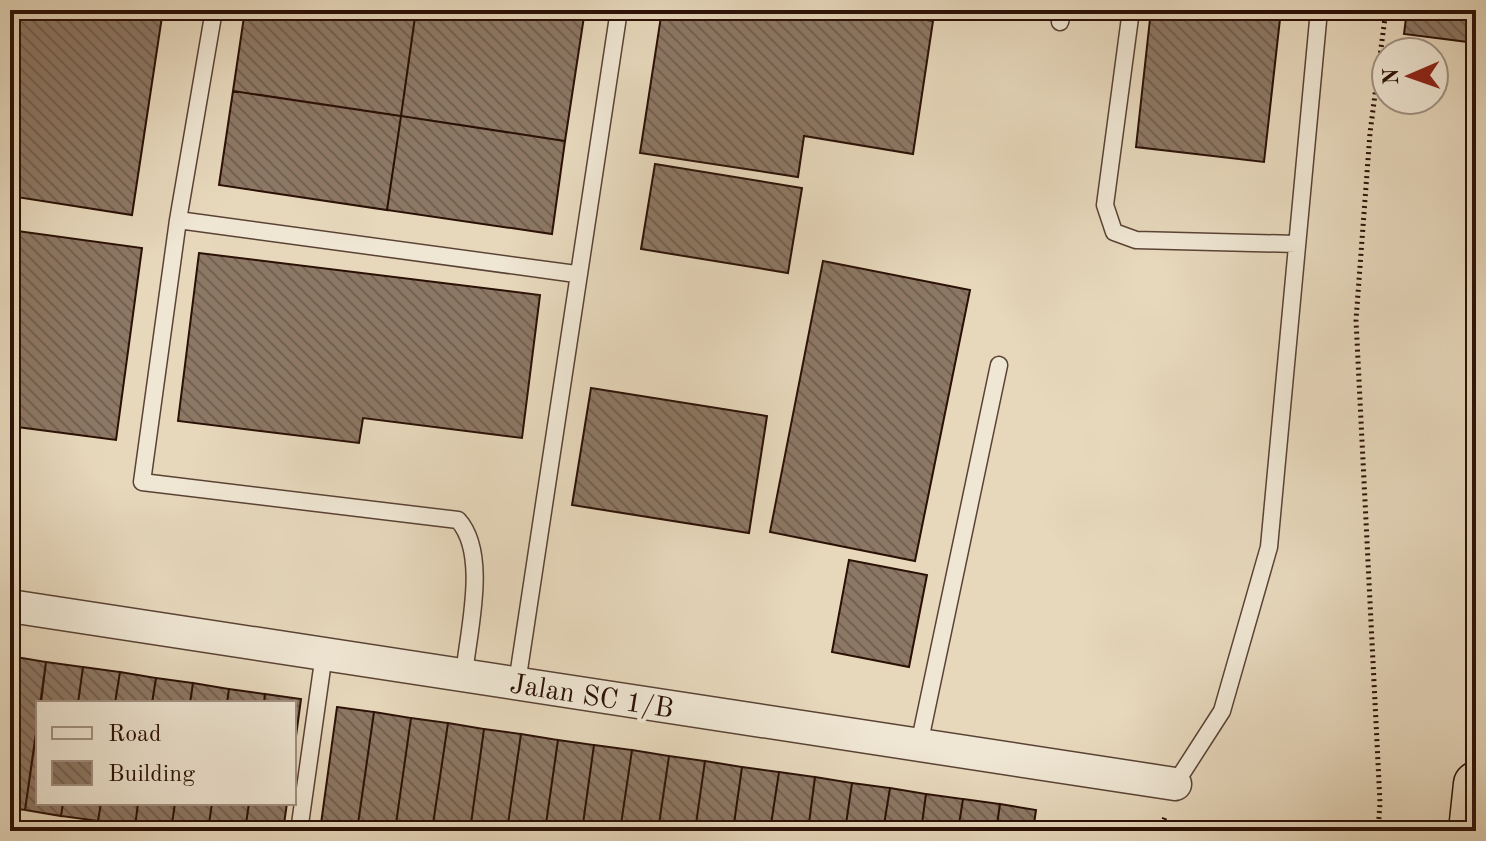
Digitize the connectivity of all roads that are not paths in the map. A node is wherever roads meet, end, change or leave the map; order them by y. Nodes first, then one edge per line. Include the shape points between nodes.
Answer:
1 (214, 10) edge
2 (619, 10) edge
3 (1131, 10) edge
4 (1319, 10) edge
5 (178, 220) junction
6 (1297, 244) junction
7 (576, 274) junction
8 (999, 365) dead end
9 (10, 606) edge
10 (324, 654) junction
11 (464, 675) junction
12 (517, 683) junction
13 (919, 745) junction
14 (1175, 784) joint
15 (1476, 784) edge
16 (299, 831) edge
17 (1471, 831) edge

1 - 5 lane
2 - 7 lane
3 - 6 lane via 1105,205 1114,232 1136,240
4 - 6 lane
5 - 7 lane
5 - 11 lane via 142,482 458,520 467,530 475,559
6 - 14 lane via 1269,547 1222,711
7 - 12 lane
8 - 13 lane
9 - 10 street, Jalan SC 1/B
10 - 11 street, Jalan SC 1/B
10 - 16 lane
11 - 12 street, Jalan SC 1/B
12 - 13 street, Jalan SC 1/B
13 - 14 street, Jalan SC 1/B
15 - 17 highway

